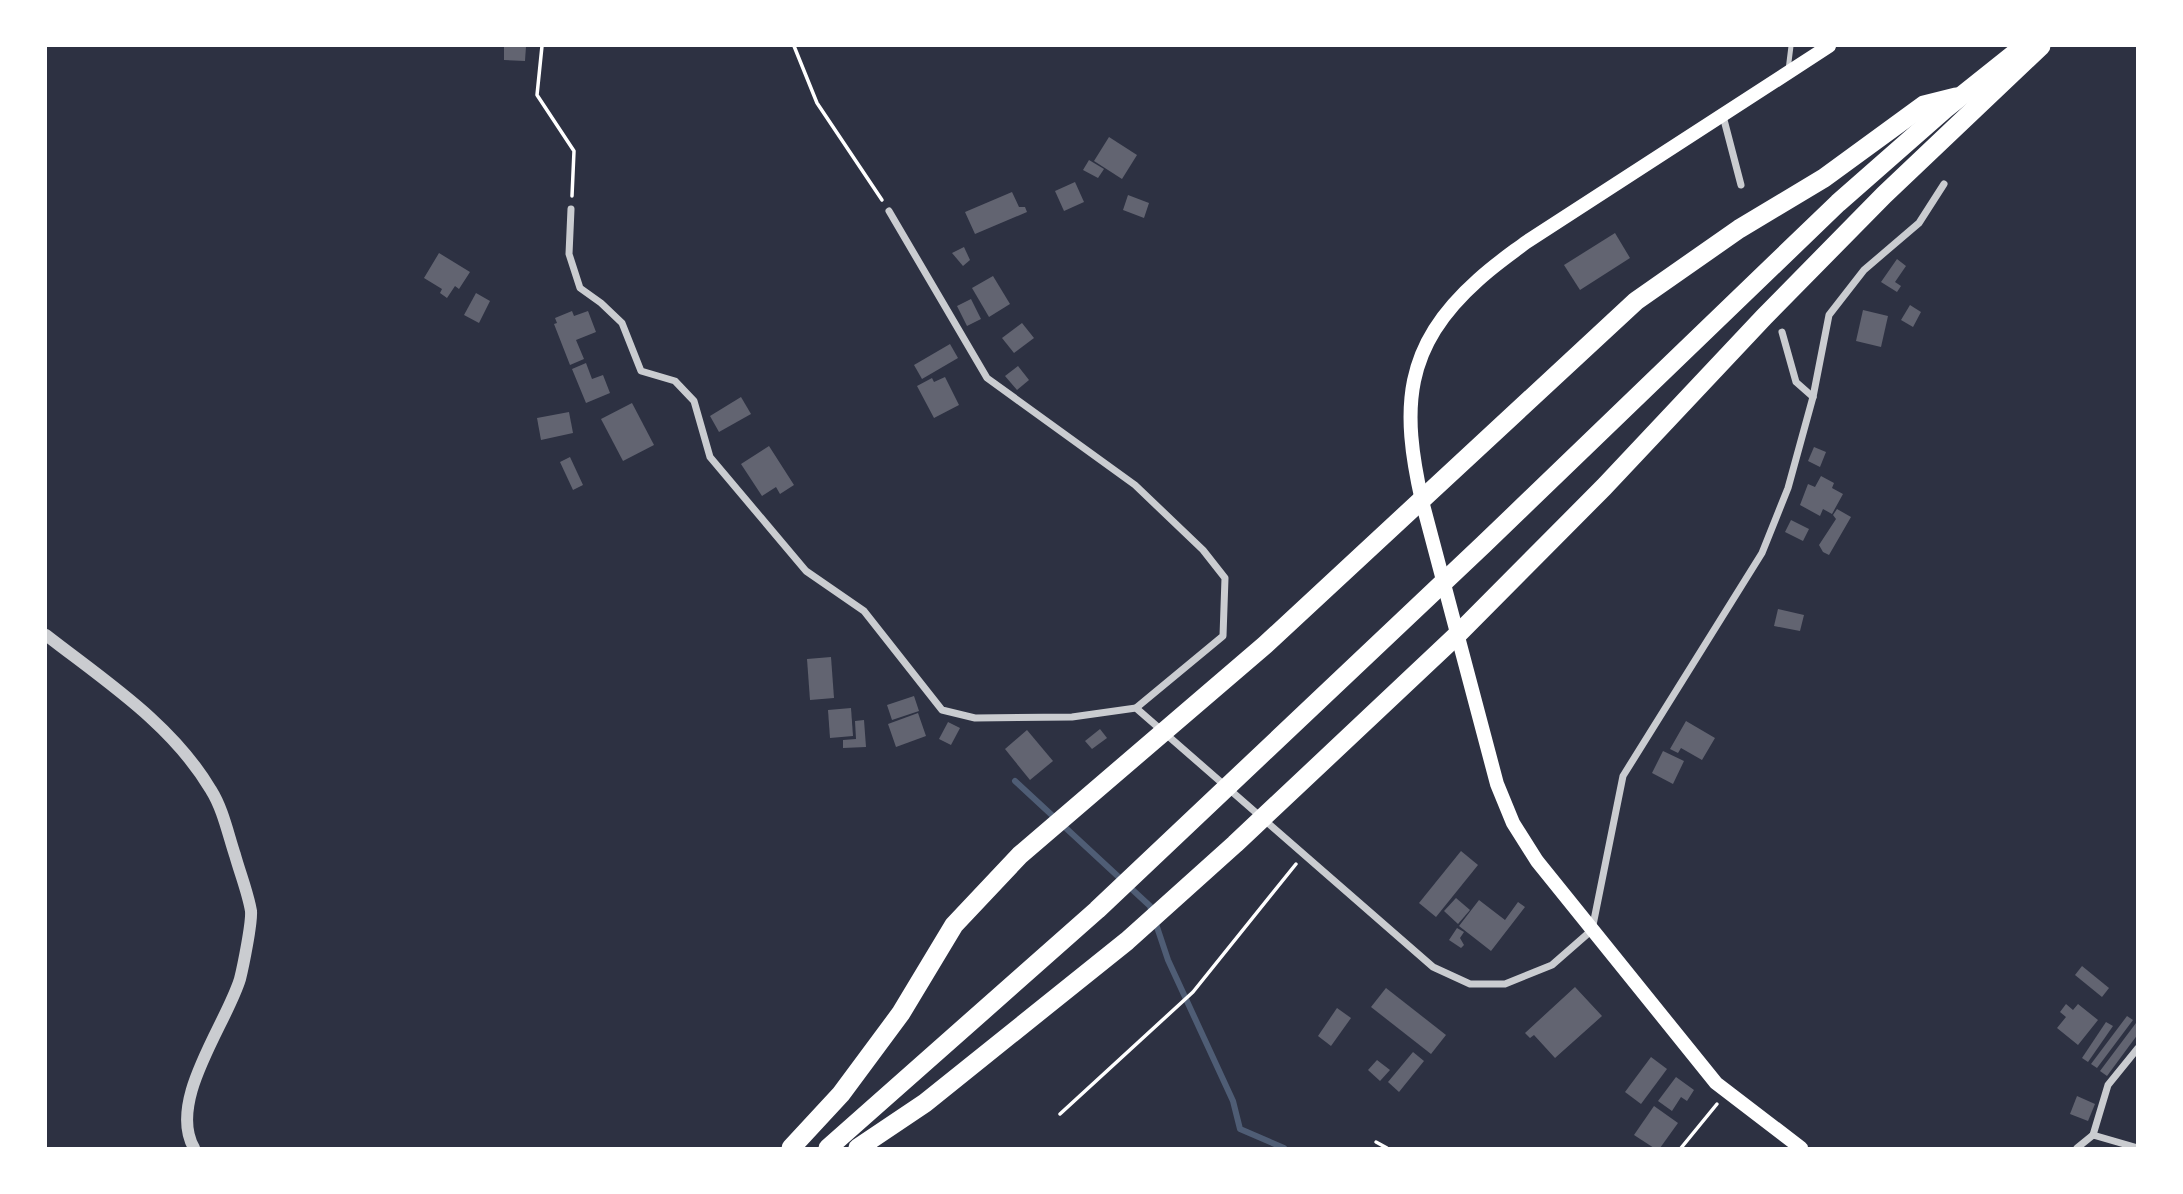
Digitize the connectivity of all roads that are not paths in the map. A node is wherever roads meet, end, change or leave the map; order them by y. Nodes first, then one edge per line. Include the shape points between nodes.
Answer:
1 (1791, 46) edge
2 (1829, 46) edge
3 (2024, 46) edge
4 (2041, 46) edge
5 (1787, 73) junction
6 (1961, 96) junction
7 (1723, 116) junction
8 (1944, 184) dead end
9 (1741, 185) dead end
10 (571, 209) road end
11 (889, 211) road end
12 (1782, 332) dead end
13 (1813, 397) junction
14 (1422, 501) junction
15 (46, 635) edge
16 (1457, 635) junction
17 (1136, 708) junction
18 (1592, 930) junction
19 (2137, 1048) edge
20 (2093, 1135) junction
21 (2137, 1148) edge
22 (194, 1149) edge
23 (791, 1149) edge
24 (828, 1149) edge
25 (858, 1149) edge
26 (1801, 1149) edge
27 (2077, 1149) edge

1 - 5 lane
2 - 5 main road
3 - 6 highway
4 - 16 highway via 1884,195
5 - 7 main road
6 - 14 highway via 1924,105 1824,178 1739,229 1636,301
6 - 24 highway via 1838,202 1097,910
7 - 9 street
7 - 14 main road via 1525,243 1478,279 1442,317 1416,368 1413,391 1412,458
8 - 13 street via 1919,223 1864,270 1829,316
10 - 17 street via 569,254 580,288 622,323 641,371 675,381 694,401 710,457 806,571 864,611 942,710 975,718 1072,718
11 - 17 street via 987,377 1135,485 1203,550 1224,578 1223,636
12 - 13 street via 1796,382
13 - 18 street via 1788,488 1762,553 1623,776
14 - 16 main road
14 - 23 highway via 1265,645 1020,855 954,925 901,1013 841,1094
15 - 22 street via 143,709 188,757 213,792 238,866 251,913 240,980 192,1086 187,1116
16 - 18 main road via 1497,784 1513,823
16 - 25 highway via 1127,942 925,1103
17 - 18 street via 1433,967 1470,984 1505,984 1552,965
18 - 26 main road via 1716,1083
19 - 20 street via 2108,1085
20 - 21 street
20 - 27 street

